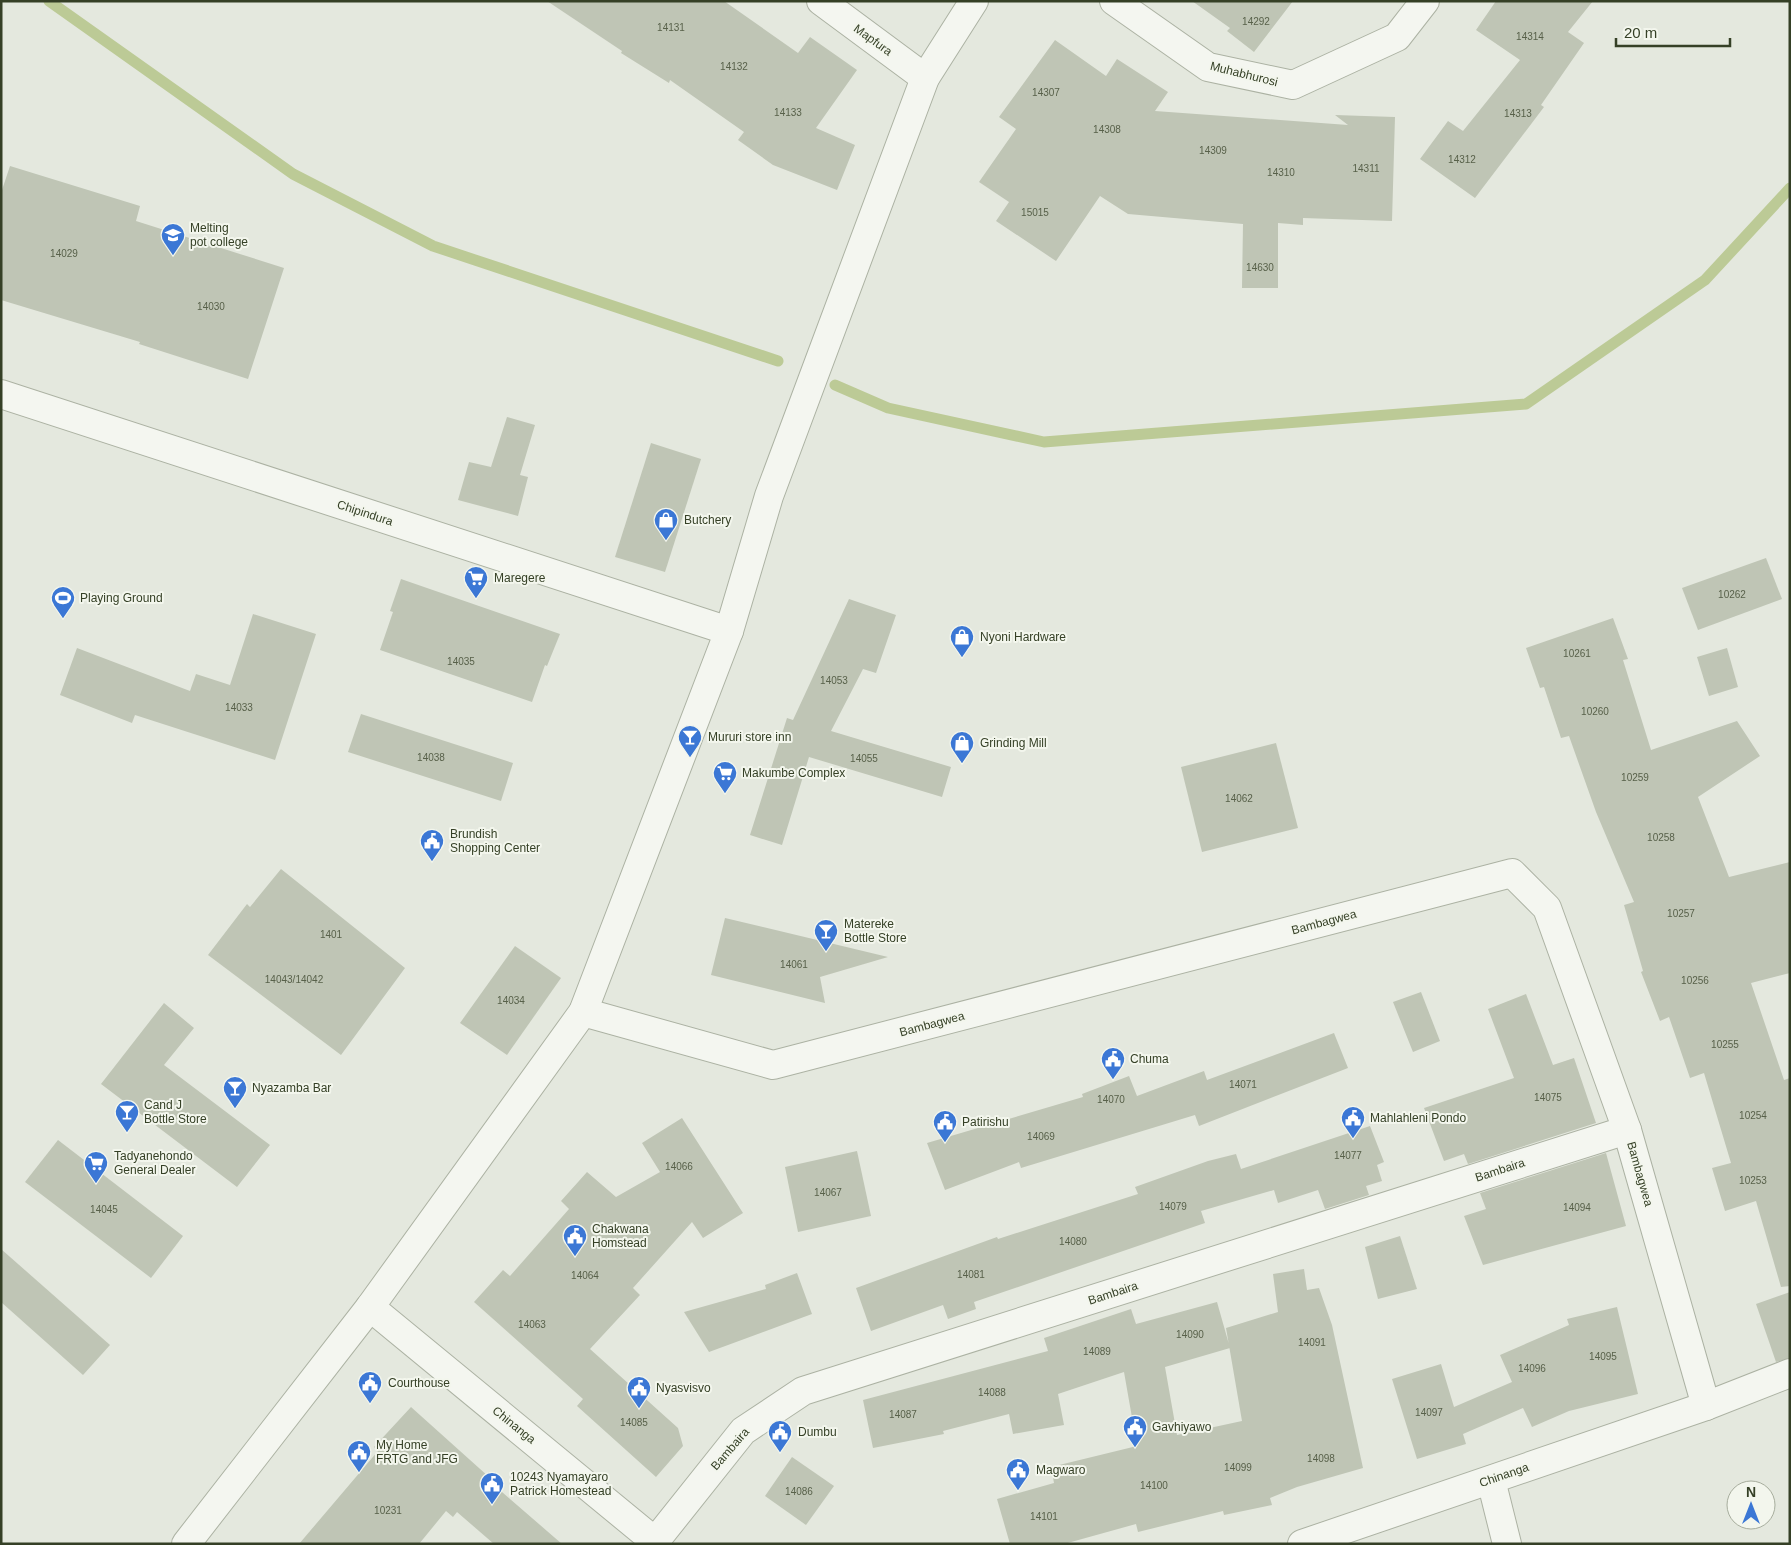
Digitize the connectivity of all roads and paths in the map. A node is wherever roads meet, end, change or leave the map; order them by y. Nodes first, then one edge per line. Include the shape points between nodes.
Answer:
1 (821, 1) edge
2 (974, 1) edge
3 (1114, 1) edge
4 (1425, 1) edge
5 (925, 78) junction
6 (1, 394) edge
7 (729, 631) junction
8 (583, 1012) junction
9 (1627, 1130) junction
10 (370, 1307) junction
11 (1790, 1373) edge
12 (1706, 1406) junction
13 (1491, 1480) junction
14 (656, 1543) edge
15 (186, 1544) edge
16 (1302, 1544) edge
17 (1507, 1544) edge

1 - 5 street, Mapfura
2 - 5 street
3 - 4 street, Muhabhurosi via 1208,67 1293,85 1397,37
5 - 7 street via 769,496
6 - 7 street, Chipindura
7 - 8 street
8 - 9 street, Bambagwea via 773,1065 1512,874 1548,908
8 - 10 street
9 - 12 street, Bambagwea
9 - 14 street, Bambaira via 803,1391 743,1431
10 - 14 street, Chinanga
10 - 15 street
11 - 12 street, Chinanga
12 - 13 street, Chinanga
13 - 16 street, Chinanga
13 - 17 street

